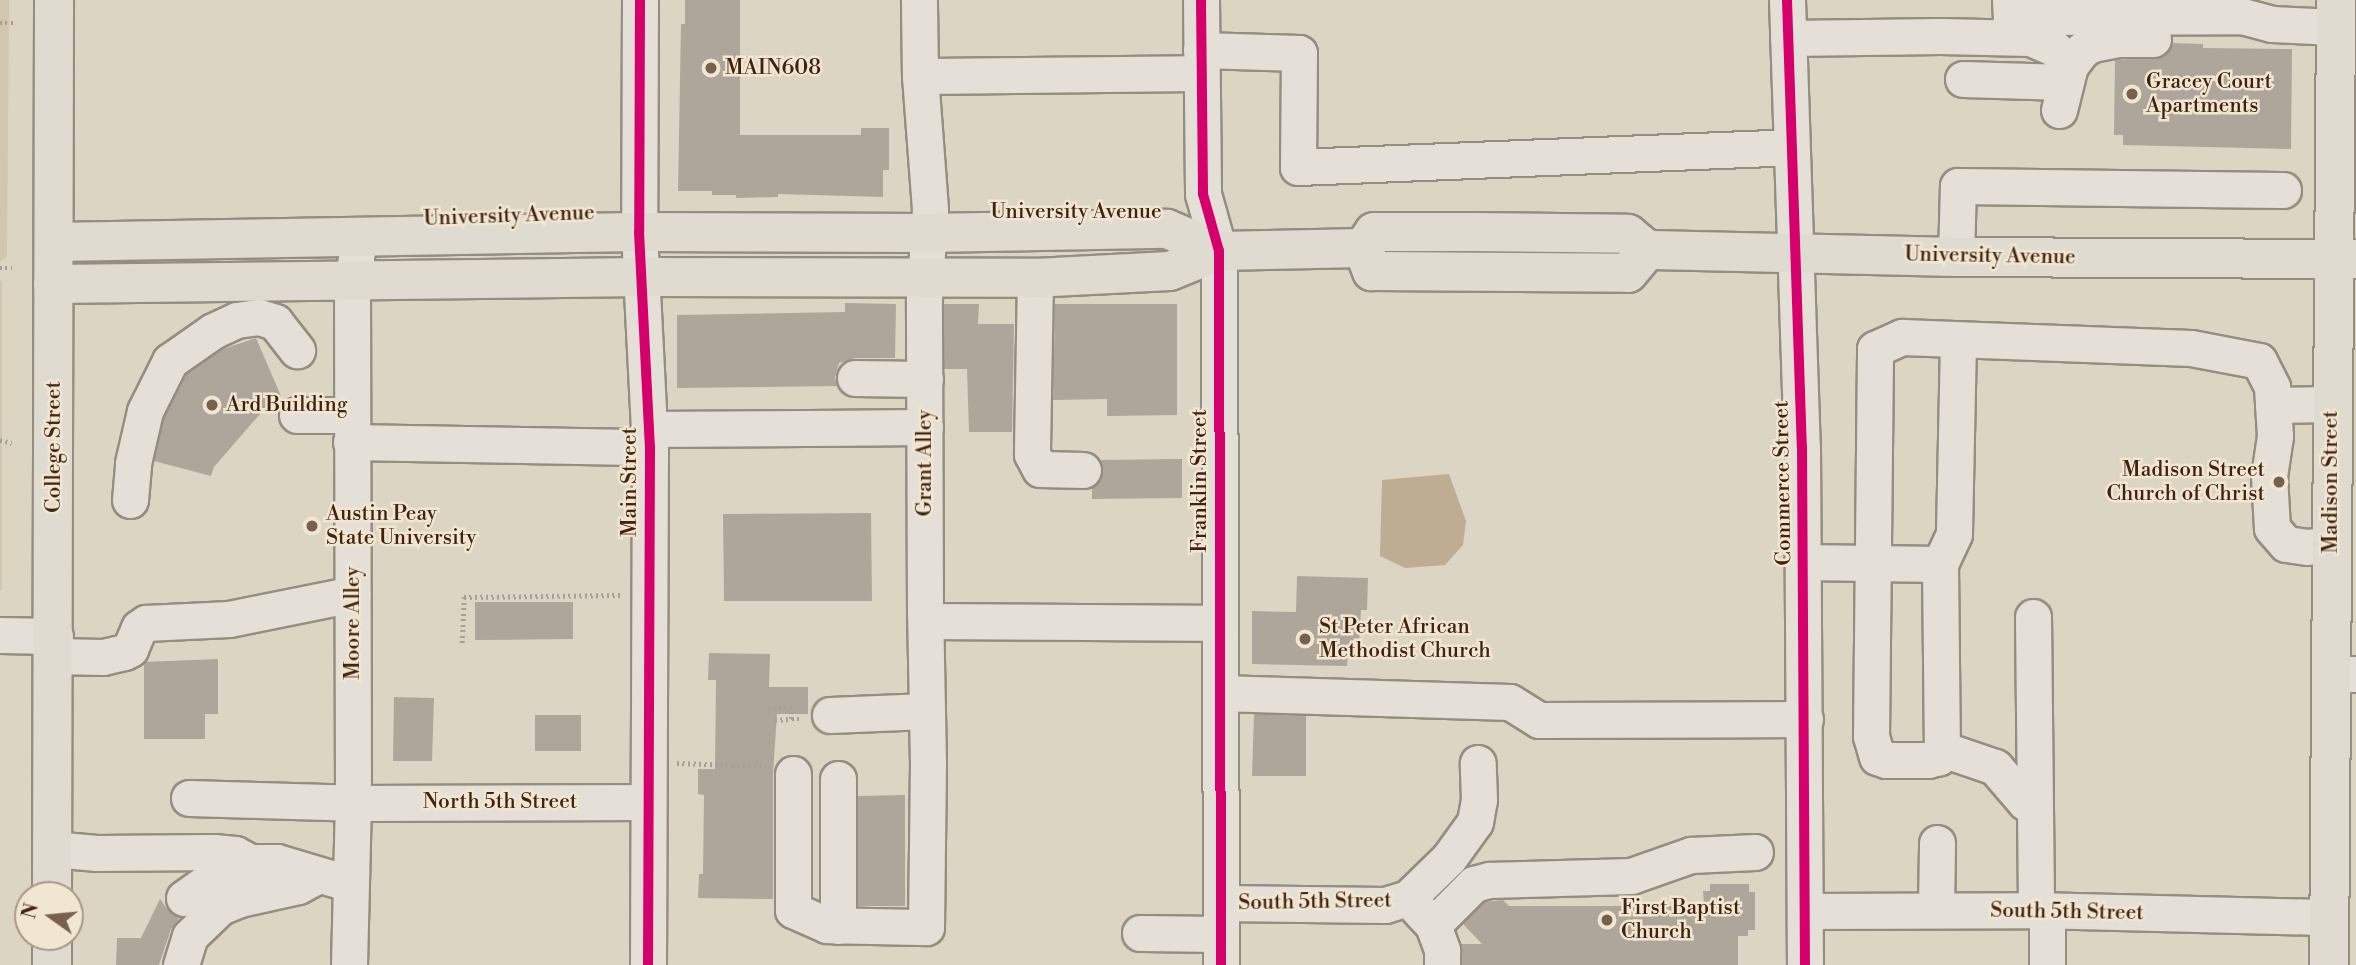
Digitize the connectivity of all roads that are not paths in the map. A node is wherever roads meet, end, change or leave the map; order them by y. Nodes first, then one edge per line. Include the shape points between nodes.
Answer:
1 (54, 0) edge
2 (640, 0) edge
3 (919, 0) edge
4 (1201, 0) edge
5 (1787, 0) edge
6 (2010, 0) edge
7 (2339, 19) edge
8 (1788, 38) junction
9 (1201, 61) junction
10 (920, 76) junction
11 (1963, 79) dead end
12 (2065, 86) junction
13 (1791, 147) junction
14 (2345, 157) edge
15 (2283, 190) dead end
16 (639, 232) junction
17 (928, 233) junction
18 (359, 239) junction
19 (54, 242) junction
20 (1219, 251) junction
21 (1795, 253) junction
22 (1956, 257) junction
23 (2345, 259) edge
24 (643, 277) junction
25 (927, 278) junction
26 (1035, 278) junction
27 (352, 283) junction
28 (53, 284) junction
29 (1958, 341) junction
30 (297, 350) dead end
31 (855, 378) dead end
32 (925, 379) junction
33 (2331, 404) junction
34 (2273, 405) junction
35 (297, 415) dead end
36 (925, 427) junction
37 (352, 429) junction
38 (650, 438) junction
39 (1083, 470) dead end
40 (130, 500) dead end
41 (2331, 544) junction
42 (1804, 562) junction
43 (1873, 564) junction
44 (1940, 564) junction
45 (353, 594) junction
46 (2033, 617) dead end
47 (945, 621) dead end
48 (1220, 623) junction
49 (0, 635) edge
50 (55, 646) junction
51 (2343, 673) edge
52 (1220, 693) junction
53 (927, 711) junction
54 (818, 717) road end
55 (1805, 719) junction
56 (1942, 748) junction
57 (1478, 763) dead end
58 (793, 774) road end
59 (838, 779) dead end
60 (189, 798) dead end
61 (648, 802) junction
62 (353, 803) junction
63 (2035, 809) junction
64 (1937, 844) dead end
65 (52, 849) junction
66 (1755, 852) dead end
67 (250, 862) junction
68 (317, 876) junction
69 (52, 881) edge
70 (351, 884) junction
71 (184, 898) dead end
72 (1408, 898) junction
73 (1805, 911) junction
74 (1937, 911) junction
75 (2042, 911) junction
76 (2338, 920) edge
77 (1433, 925) junction
78 (838, 926) junction
79 (1140, 933) dead end
80 (1221, 934) edge
81 (181, 965) edge
82 (349, 965) edge
83 (648, 965) edge
84 (1442, 965) edge
85 (1805, 965) edge
86 (2047, 965) edge
87 (2329, 965) edge

1 - 19 main road, College Street
2 - 16 street, Main Street
3 - 10 street, Grant Alley
4 - 9 street, Franklin Street
5 - 8 street, Commerce Street
6 - 7 street via 2011,17 2242,16 2272,23
7 - 12 street via 2202,38 2117,39 2092,44 2082,50
7 - 14 main road, Madison Street
8 - 12 street via 2030,38 2054,48
8 - 13 street, Commerce Street
9 - 10 street
9 - 13 street via 1299,53 1298,167
9 - 20 street, Franklin Street via 1203,194
10 - 17 street, Grant Alley
11 - 12 street
13 - 21 street, Commerce Street
14 - 23 main road, Madison Street
15 - 22 street via 1958,186
16 - 17 main road, University Avenue
16 - 18 main road, University Avenue
16 - 24 street, Main Street
17 - 20 main road, University Avenue via 1167,229
17 - 25 street, Grant Alley
18 - 19 main road, University Avenue
18 - 27 street, Moore Alley
19 - 28 main road, College Street
20 - 21 main road, University Avenue via 1363,248 1374,232 1475,232 1628,234 1647,250
20 - 26 main road, University Avenue via 1170,271
20 - 48 street, Franklin Street
21 - 22 main road, University Avenue
21 - 42 street, Commerce Street
22 - 23 main road, University Avenue
23 - 33 main road, Madison Street
24 - 25 main road, University Avenue
24 - 27 main road, University Avenue
24 - 38 street, Main Street
25 - 26 main road, University Avenue
25 - 32 street, Grant Alley
26 - 39 street via 1032,453 1040,469
27 - 28 main road, University Avenue
27 - 37 street, Moore Alley
28 - 50 main road, College Street
29 - 34 street via 2191,348 2232,354 2259,361 2272,387
29 - 43 street via 1902,337 1875,349
29 - 44 street via 1954,534
30 - 40 street via 275,322 259,317 237,320 213,331 170,361 141,422
31 - 32 street
32 - 36 street, Grant Alley
33 - 34 street
33 - 41 main road, Madison Street
34 - 41 street via 2272,528 2287,544
35 - 37 street
36 - 38 street
36 - 53 street, Grant Alley
37 - 38 street
37 - 45 street, Moore Alley
38 - 61 street, Main Street
41 - 51 main road, Madison Street
42 - 43 street
42 - 55 street, Commerce Street
43 - 44 street
43 - 56 street via 1873,748 1877,757 1886,760 1928,760 1939,757
44 - 56 street
45 - 50 street via 229,618 146,624 139,628 130,649 103,657
45 - 62 street, Moore Alley
46 - 63 street
47 - 48 street
48 - 52 street, Franklin Street
49 - 50 street
50 - 65 main road, College Street
51 - 76 main road, Madison Street
52 - 55 street via 1510,702 1539,720
52 - 80 street, Franklin Street
53 - 54 street
53 - 78 street, Grant Alley via 926,927
55 - 73 street, Commerce Street
56 - 63 street via 1995,766
57 - 72 street via 1475,822 1449,858
58 - 78 street via 793,910 817,923
59 - 78 street
60 - 62 street, North 5th Street
61 - 62 street, North 5th Street
61 - 83 street, Main Street
62 - 70 street, Moore Alley
63 - 75 street
64 - 74 street
65 - 67 street via 214,852 235,854
65 - 69 main road, College Street
66 - 77 street via 1709,851 1631,876 1489,880 1474,884
67 - 68 street via 277,862
67 - 71 street
68 - 70 street
68 - 81 street via 298,886 220,907 190,936
70 - 82 street, Moore Alley
72 - 77 street
72 - 80 street, South 5th Street
73 - 74 street, South 5th Street
73 - 85 street, Commerce Street
74 - 75 street, South 5th Street
75 - 76 street, South 5th Street
75 - 86 street
76 - 87 main road, Madison Street
77 - 84 street
79 - 80 street, South 5th Street

